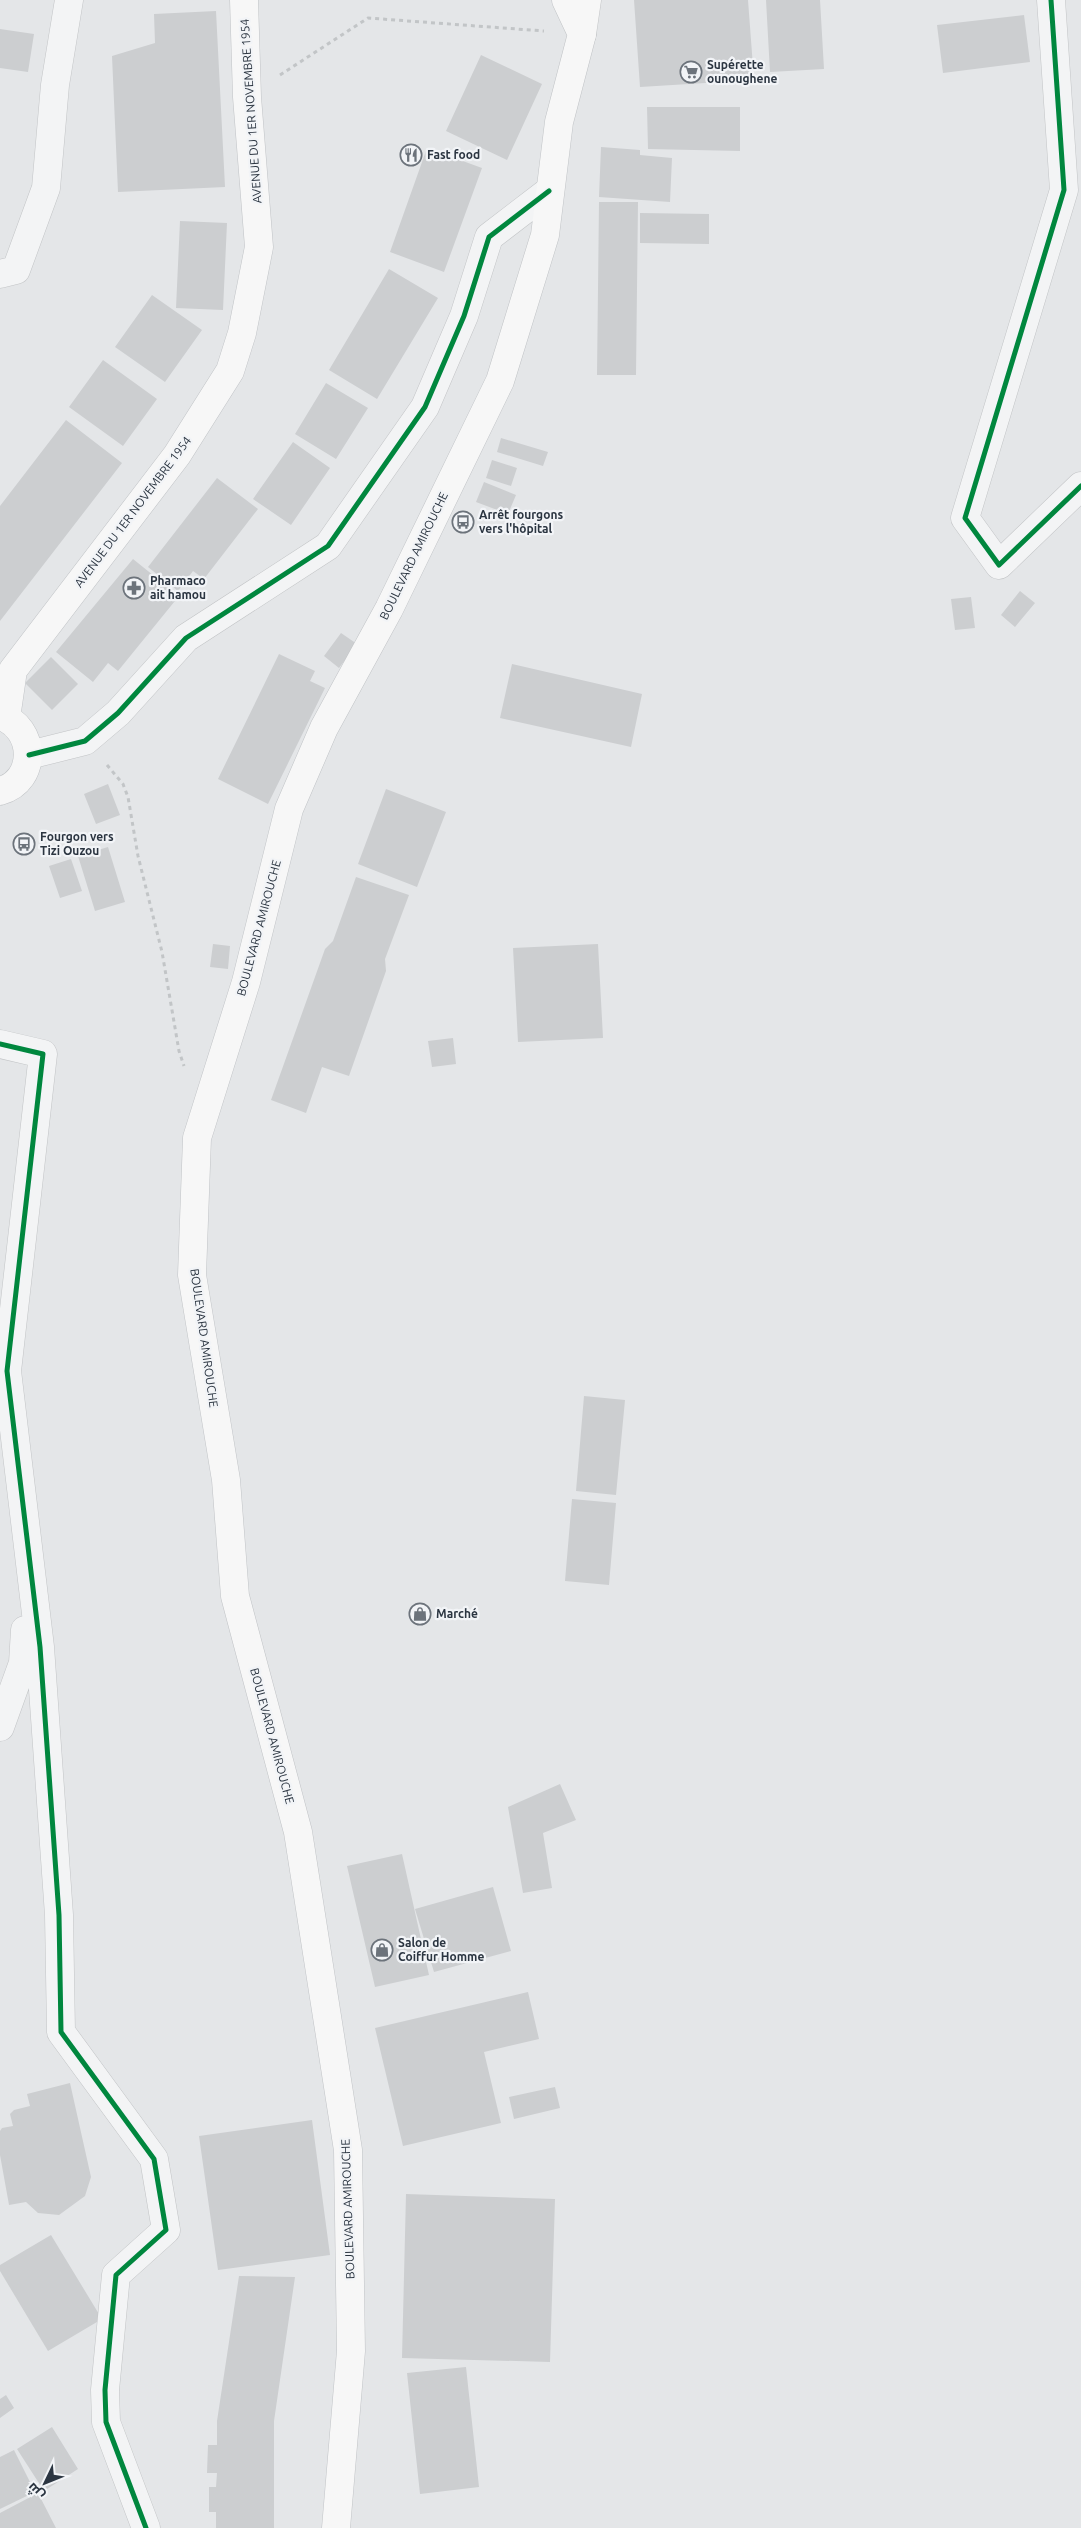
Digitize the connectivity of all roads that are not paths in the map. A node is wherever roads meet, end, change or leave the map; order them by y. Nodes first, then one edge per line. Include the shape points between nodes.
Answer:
1 (69, 0) edge
2 (244, 0) edge
3 (566, 0) edge
4 (586, 0) edge
5 (1051, 0) edge
6 (582, 34) junction
7 (549, 191) junction
8 (0, 274) edge
9 (1081, 486) edge
10 (3, 717) edge
11 (28, 755) junction
12 (0, 791) edge
13 (0, 1044) edge
14 (28, 1553) junction
15 (0, 1727) edge
16 (146, 2528) edge
17 (336, 2528) edge

1 - 8 street via 55,85 46,188 16,270
2 - 10 main road, AVENUE DU 1ER NOVEMBRE 1954 via 247,97 259,247 242,333 230,371 177,456 14,670
3 - 6 main road
4 - 6 main road, BOULEVARD AMIROUCHE
5 - 9 street via 1064,190 966,518 999,565
6 - 7 main road, BOULEVARD AMIROUCHE via 559,122
7 - 11 street via 489,237 464,316 425,408 328,546 186,638 118,713 85,741
7 - 17 main road, BOULEVARD AMIROUCHE via 544,235 500,381 389,609 324,728 289,809 246,982 197,1138 192,1275 226,1480 235,1596 298,1832 348,2150 351,2351
10 - 11 main road via 16,724 23,733
11 - 12 main road via 22,776
13 - 14 street via 43,1054 7,1372
14 - 15 street via 23,1663
14 - 16 street via 40,1647 60,1915 61,2032 154,2158 166,2230 116,2275 105,2390 106,2422

